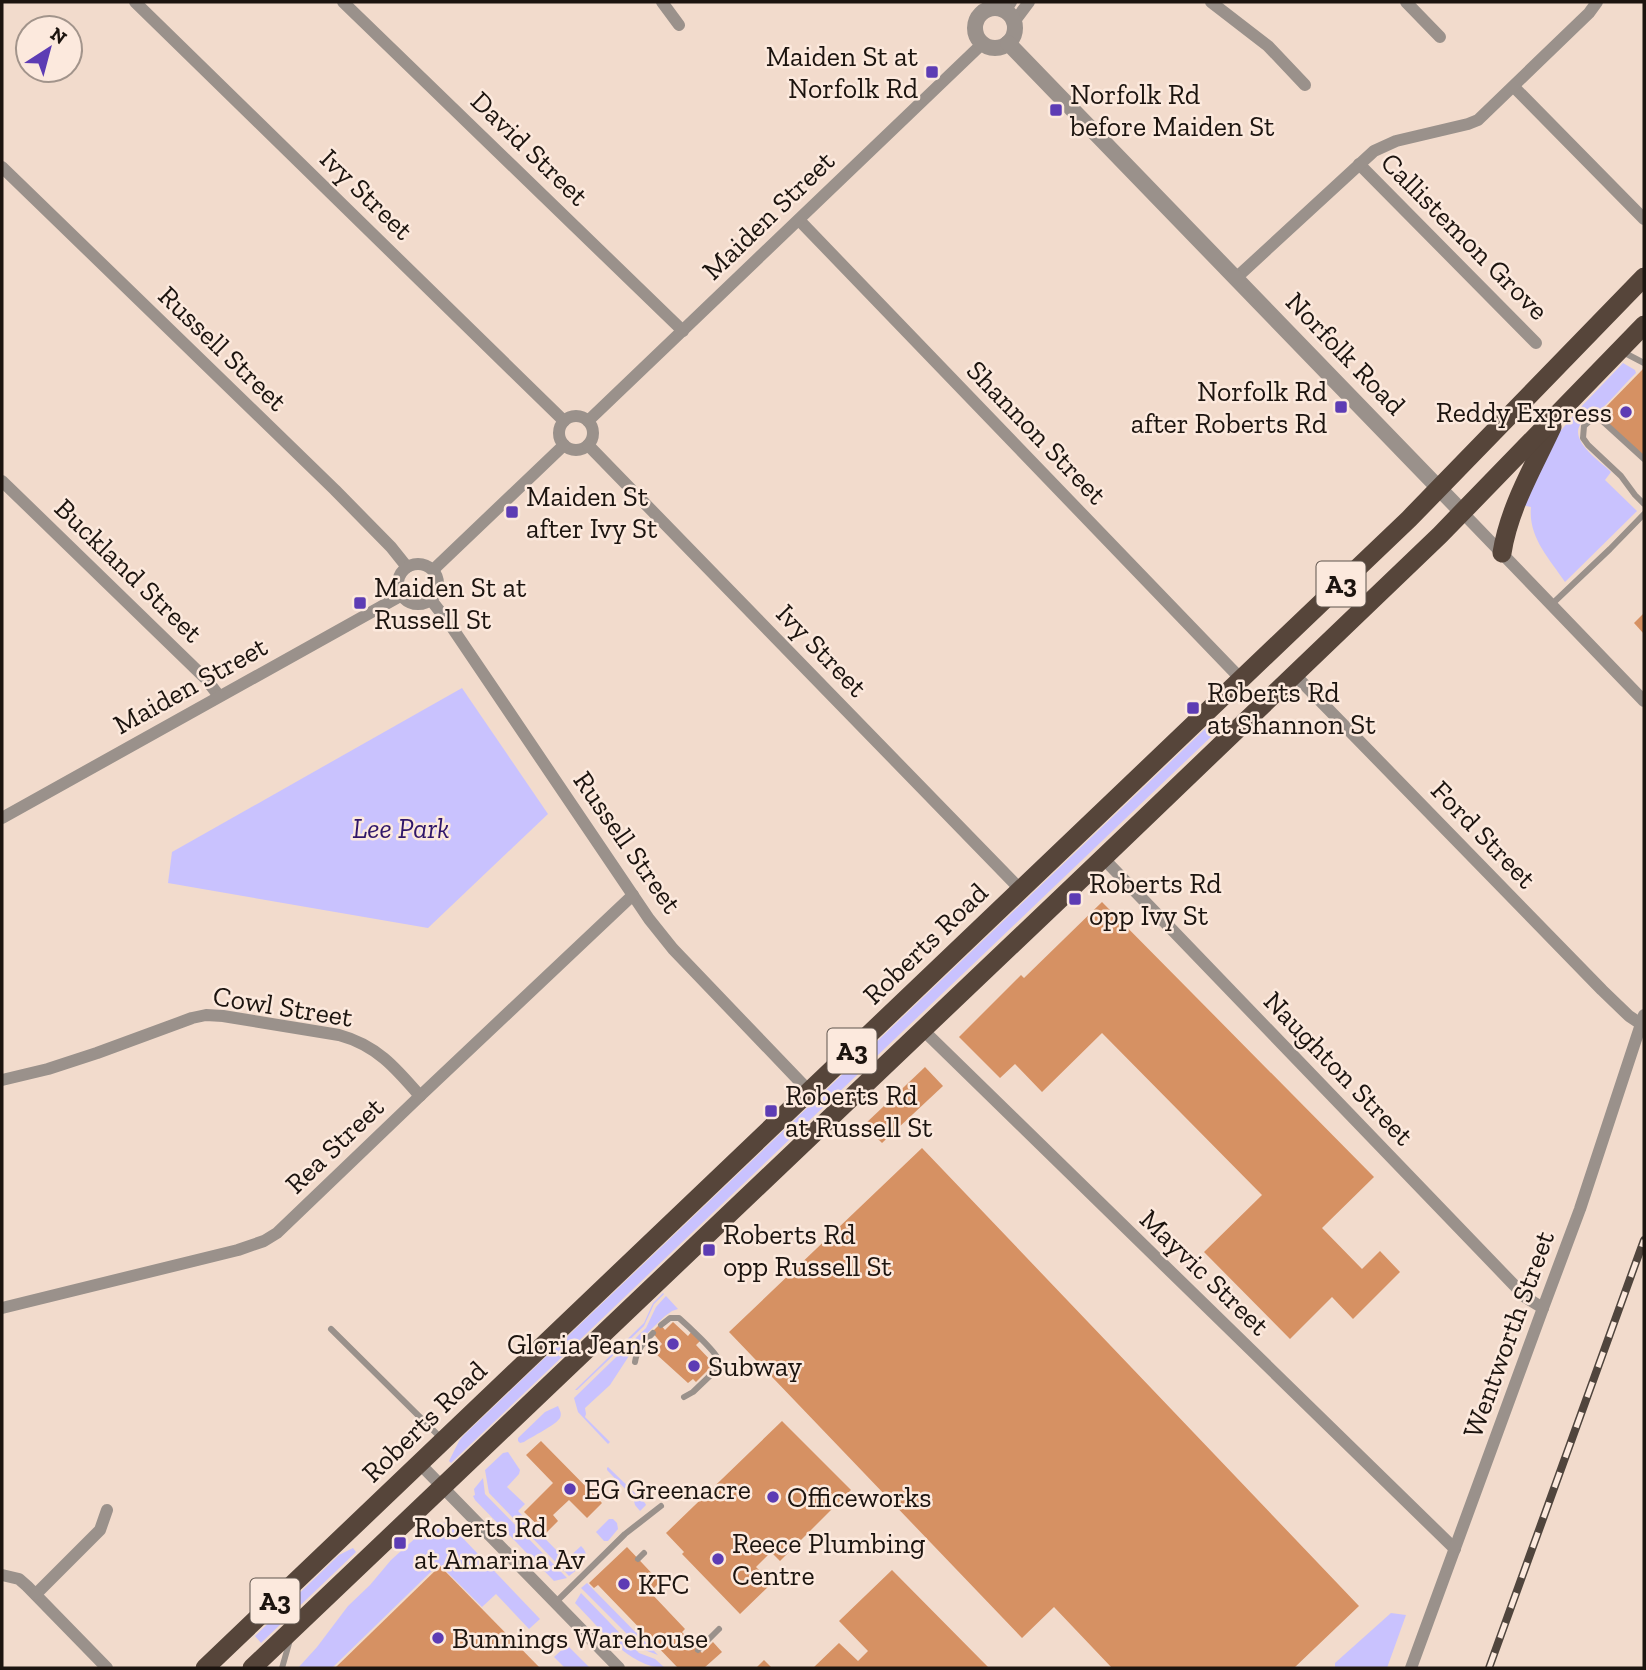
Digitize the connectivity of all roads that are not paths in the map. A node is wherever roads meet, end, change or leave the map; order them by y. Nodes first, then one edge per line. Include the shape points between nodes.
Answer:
1 (135, 2) edge
2 (343, 2) edge
3 (662, 2) edge
4 (1029, 2) edge
5 (1211, 2) edge
6 (1406, 2) edge
7 (1597, 2) edge
8 (976, 8) edge
9 (1010, 12) edge
10 (679, 25) dead end
11 (1440, 37) dead end
12 (1008, 43) junction
13 (982, 44) junction
14 (1305, 85) dead end
15 (1514, 87) junction
16 (1359, 164) junction
17 (2, 167) edge
18 (1644, 219) edge
19 (799, 220) junction
20 (1644, 277) edge
21 (1236, 278) junction
22 (1644, 325) edge
23 (683, 331) junction
24 (1536, 343) dead end
25 (1620, 350) junction
26 (1644, 363) edge
27 (1559, 414) junction
28 (564, 421) junction
29 (588, 421) junction
30 (564, 445) junction
31 (588, 445) junction
32 (1644, 459) edge
33 (2, 481) edge
34 (1439, 488) junction
35 (1644, 504) edge
36 (1462, 512) junction
37 (1644, 514) edge
38 (1502, 553) junction
39 (407, 567) junction
40 (433, 570) junction
41 (402, 595) junction
42 (431, 600) junction
43 (1551, 605) junction
44 (1294, 674) junction
45 (1241, 679) junction
46 (219, 696) junction
47 (1644, 701) edge
48 (2, 818) edge
49 (1103, 858) junction
50 (1021, 890) junction
51 (633, 895) junction
52 (1643, 1019) edge
53 (922, 1029) junction
54 (2, 1080) edge
55 (809, 1091) junction
56 (420, 1096) junction
57 (2, 1308) edge
58 (1543, 1308) junction
59 (661, 1325) dead end
60 (331, 1329) dead end
61 (653, 1333) dead end
62 (635, 1362) dead end
63 (684, 1397) dead end
64 (444, 1441) junction
65 (419, 1464) junction
66 (442, 1486) junction
67 (661, 1506) dead end
68 (107, 1510) dead end
69 (1455, 1549) junction
70 (644, 1553) dead end
71 (638, 1559) dead end
72 (2, 1575) edge
73 (36, 1594) junction
74 (555, 1603) junction
75 (294, 1628) junction
76 (719, 1629) dead end
77 (698, 1650) dead end
78 (215, 1665) edge
79 (107, 1668) edge
80 (252, 1668) edge
81 (282, 1668) edge
82 (619, 1668) edge
83 (1411, 1668) edge

1 - 28 street, Ivy Street
2 - 23 street, David Street
3 - 10 street
4 - 9 street
5 - 14 street via 1268,46
6 - 11 street
7 - 15 street
8 - 9 street
8 - 13 street via 975,32
9 - 12 street via 1013,36
12 - 13 street via 992,48
12 - 21 street, Norfolk Road
13 - 19 street, Maiden Street
15 - 16 street via 1478,120 1388,143
15 - 18 street
16 - 21 street
16 - 24 street, Callistemon Grove
17 - 39 street, Russell Street via 335,490
19 - 23 street, Maiden Street
19 - 45 street, Shannon Street
20 - 34 highway, Roberts Road / A3
21 - 34 street, Norfolk Road
22 - 25 highway, A3
23 - 29 street, Maiden Street
25 - 26 lane
25 - 27 highway, A3
27 - 36 highway, A3
27 - 38 highway via 1514,509
28 - 29 street via 573,416
28 - 30 street via 559,435
29 - 31 street via 593,436
30 - 31 street via 573,450
30 - 40 street
31 - 50 street, Ivy Street
32 - 35 lane via 1600,418 1584,426 1588,445
33 - 46 street, Buckland Street
34 - 36 street, Norfolk Road
34 - 45 highway, Roberts Road / A3
36 - 38 street, Norfolk Road
36 - 44 highway, A3
37 - 43 lane
38 - 43 street, Norfolk Road
39 - 40 street via 419,564
39 - 41 street via 399,580
40 - 42 street via 438,585
41 - 42 street via 415,604
41 - 46 street, Maiden Street
42 - 51 street, Russell Street
43 - 47 street, Norfolk Road
44 - 49 highway, A3
44 - 52 street, Ford Street via 1602,990 1629,1016
45 - 50 highway, Roberts Road / A3
46 - 48 street, Maiden Street
49 - 53 highway, A3
49 - 58 street, Naughton Street via 1525,1297
50 - 55 highway, Roberts Road / A3
51 - 55 street, Russell Street via 673,949
51 - 56 street, Rea Street
52 - 58 street, Wentworth Street
53 - 66 highway, A3
53 - 69 street, Mayvic Street
54 - 56 street, Cowl Street via 97,1054 192,1018 223,1016 356,1039 380,1054
55 - 64 highway, Roberts Road / A3
56 - 57 street, Rea Street via 264,1241
58 - 69 street, Wentworth Street
59 - 63 lane via 678,1318 719,1362 719,1367
60 - 64 lane
61 - 62 lane via 640,1346
64 - 65 highway, Roberts Road / A3
65 - 66 street
65 - 78 highway, Roberts Road / A3
66 - 74 street
66 - 75 highway, A3
67 - 74 lane via 625,1534
68 - 73 street via 100,1530
69 - 83 street, Wentworth Street
70 - 71 lane
72 - 73 street via 19,1579
73 - 79 street
74 - 82 street
75 - 80 highway, A3
75 - 81 lane
76 - 77 lane

